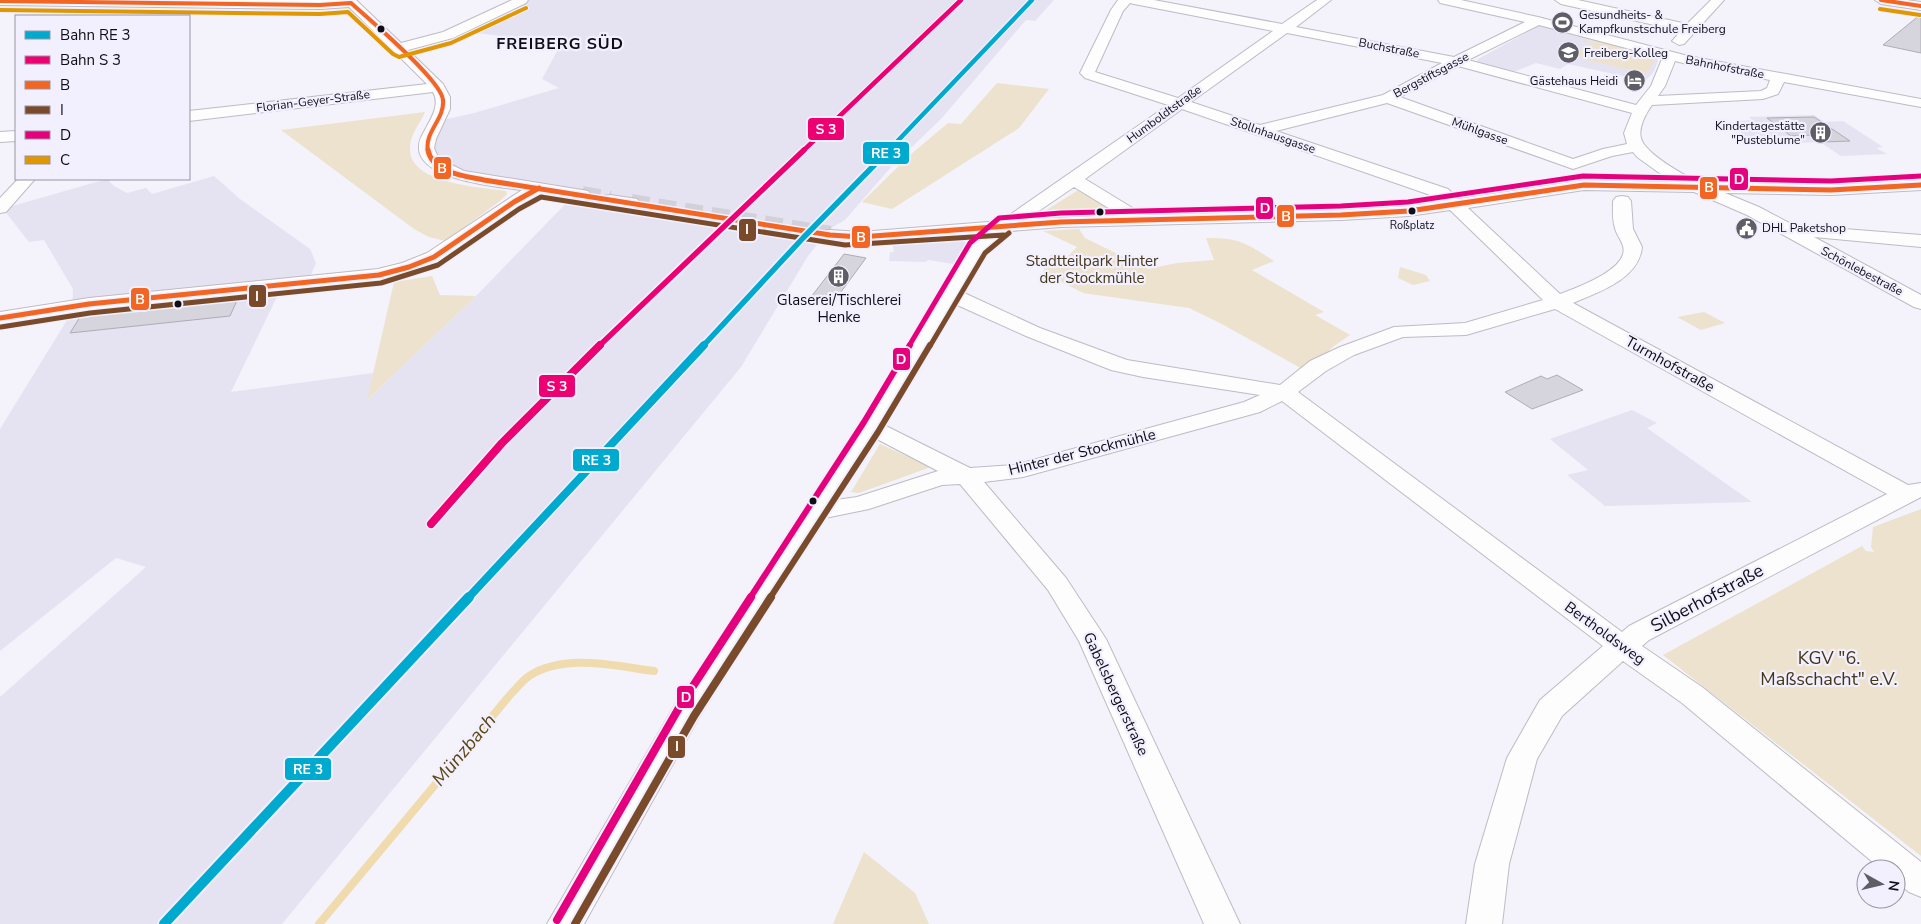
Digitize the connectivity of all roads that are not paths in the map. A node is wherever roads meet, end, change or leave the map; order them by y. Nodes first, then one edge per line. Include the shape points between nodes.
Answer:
1 (522, 0) edge
2 (1125, 0) edge
3 (1134, 0) edge
4 (1325, 0) edge
5 (1444, 0) edge
6 (1561, 0) edge
7 (1718, 0) edge
8 (1881, 0) edge
9 (0, 1) edge
10 (350, 1) edge
11 (1921, 6) edge
12 (175, 7) edge
13 (1538, 21) junction
14 (1284, 27) junction
15 (1690, 29) junction
16 (399, 48) junction
17 (1666, 54) junction
18 (1458, 62) junction
19 (1778, 78) junction
20 (438, 87) junction
21 (1388, 98) junction
22 (1921, 102) edge
23 (1180, 103) junction
24 (1643, 106) junction
25 (190, 116) edge
26 (1261, 130) junction
27 (15, 136) edge
28 (0, 138) edge
29 (1637, 146) junction
30 (1074, 179) junction
31 (26, 180) edge
32 (1921, 185) edge
33 (539, 188) junction
34 (1696, 188) junction
35 (1753, 189) junction
36 (582, 196) tunnel mouth
37 (610, 200) tunnel mouth
38 (1622, 201) dead end
39 (631, 203) tunnel mouth
40 (1456, 205) junction
41 (0, 208) edge
42 (1753, 211) junction
43 (1140, 220) junction
44 (1004, 226) junction
45 (1786, 230) junction
46 (830, 235) tunnel mouth
47 (1921, 241) edge
48 (950, 294) junction
49 (1557, 302) junction
50 (1921, 302) edge
51 (0, 318) edge
52 (1284, 392) junction
53 (871, 427) junction
54 (966, 476) junction
55 (1913, 491) edge
56 (817, 511) junction
57 (1622, 647) junction
58 (1921, 882) edge
59 (565, 924) edge
60 (1222, 924) edge
61 (1484, 924) edge

1 - 16 street via 448,35
2 - 23 street, Stollnhausgasse via 1086,73
3 - 14 street, Buchstraße
4 - 14 street, Humboldtstraße
5 - 13 street, Bahnhofstraße
6 - 15 street
7 - 15 street
8 - 11 street
9 - 12 street
10 - 12 street via 320,5
10 - 16 street
13 - 17 street, Bahnhofstraße
13 - 18 street, Bergstiftsgasse
14 - 18 street, Buchstraße
14 - 23 street, Humboldtstraße
15 - 17 street
16 - 20 street
17 - 19 street, Bahnhofstraße
17 - 24 street via 1669,59 1658,86
18 - 21 street, Bergstiftsgasse
18 - 24 street, Buchstraße
19 - 22 street, Bahnhofstraße
19 - 24 street, Buchstraße via 1773,91 1763,95
20 - 25 street, Florian-Geyer-Straße
20 - 33 street via 443,98 442,106 428,139 429,156 460,174
21 - 26 street, Bergstiftsgasse
21 - 29 street, Mühlgasse via 1573,164
23 - 26 street, Stollnhausgasse
23 - 30 street, Humboldtstraße
24 - 29 street via 1632,133
26 - 40 street, Stollnhausgasse via 1442,193
27 - 28 street
29 - 34 street via 1671,175
30 - 43 street
30 - 44 street, Humboldtstraße
31 - 41 street
32 - 35 street via 1854,190
33 - 36 street
33 - 51 street via 434,257 378,275 141,298
34 - 35 street
34 - 40 street via 1584,185
34 - 42 street, Schönlebestraße
35 - 42 street via 1746,195
37 - 39 street
38 - 49 street, Hinter der Stockmühle via 1624,229 1633,247 1629,262 1593,288
40 - 43 street via 1373,214
40 - 49 street, Turmhofstraße
42 - 45 street, Schönlebestraße
43 - 44 street
44 - 46 street via 860,236
44 - 48 street, Humboldtstraße via 981,243
45 - 47 street
45 - 50 street, Schönlebestraße
48 - 52 street via 1033,332 1118,365
48 - 53 street, Humboldtstraße
49 - 52 street, Hinter der Stockmühle via 1466,329 1401,331 1347,351 1318,366
49 - 55 street, Turmhofstraße
52 - 54 street, Hinter der Stockmühle via 1252,407 1015,472
52 - 57 street, Bertholdsweg
53 - 54 street, Gabelsbergerstraße
53 - 56 street, Humboldtstraße
54 - 56 street, Hinter der Stockmühle via 938,478 860,504
54 - 60 street, Gabelsbergerstraße via 1057,584 1092,639
55 - 57 street, Silberhofstraße via 1640,633
56 - 59 street, Humboldtstraße via 687,711
57 - 58 street, Bertholdsweg via 1692,695
57 - 61 street, Silberhofstraße via 1551,708 1522,758 1494,856

